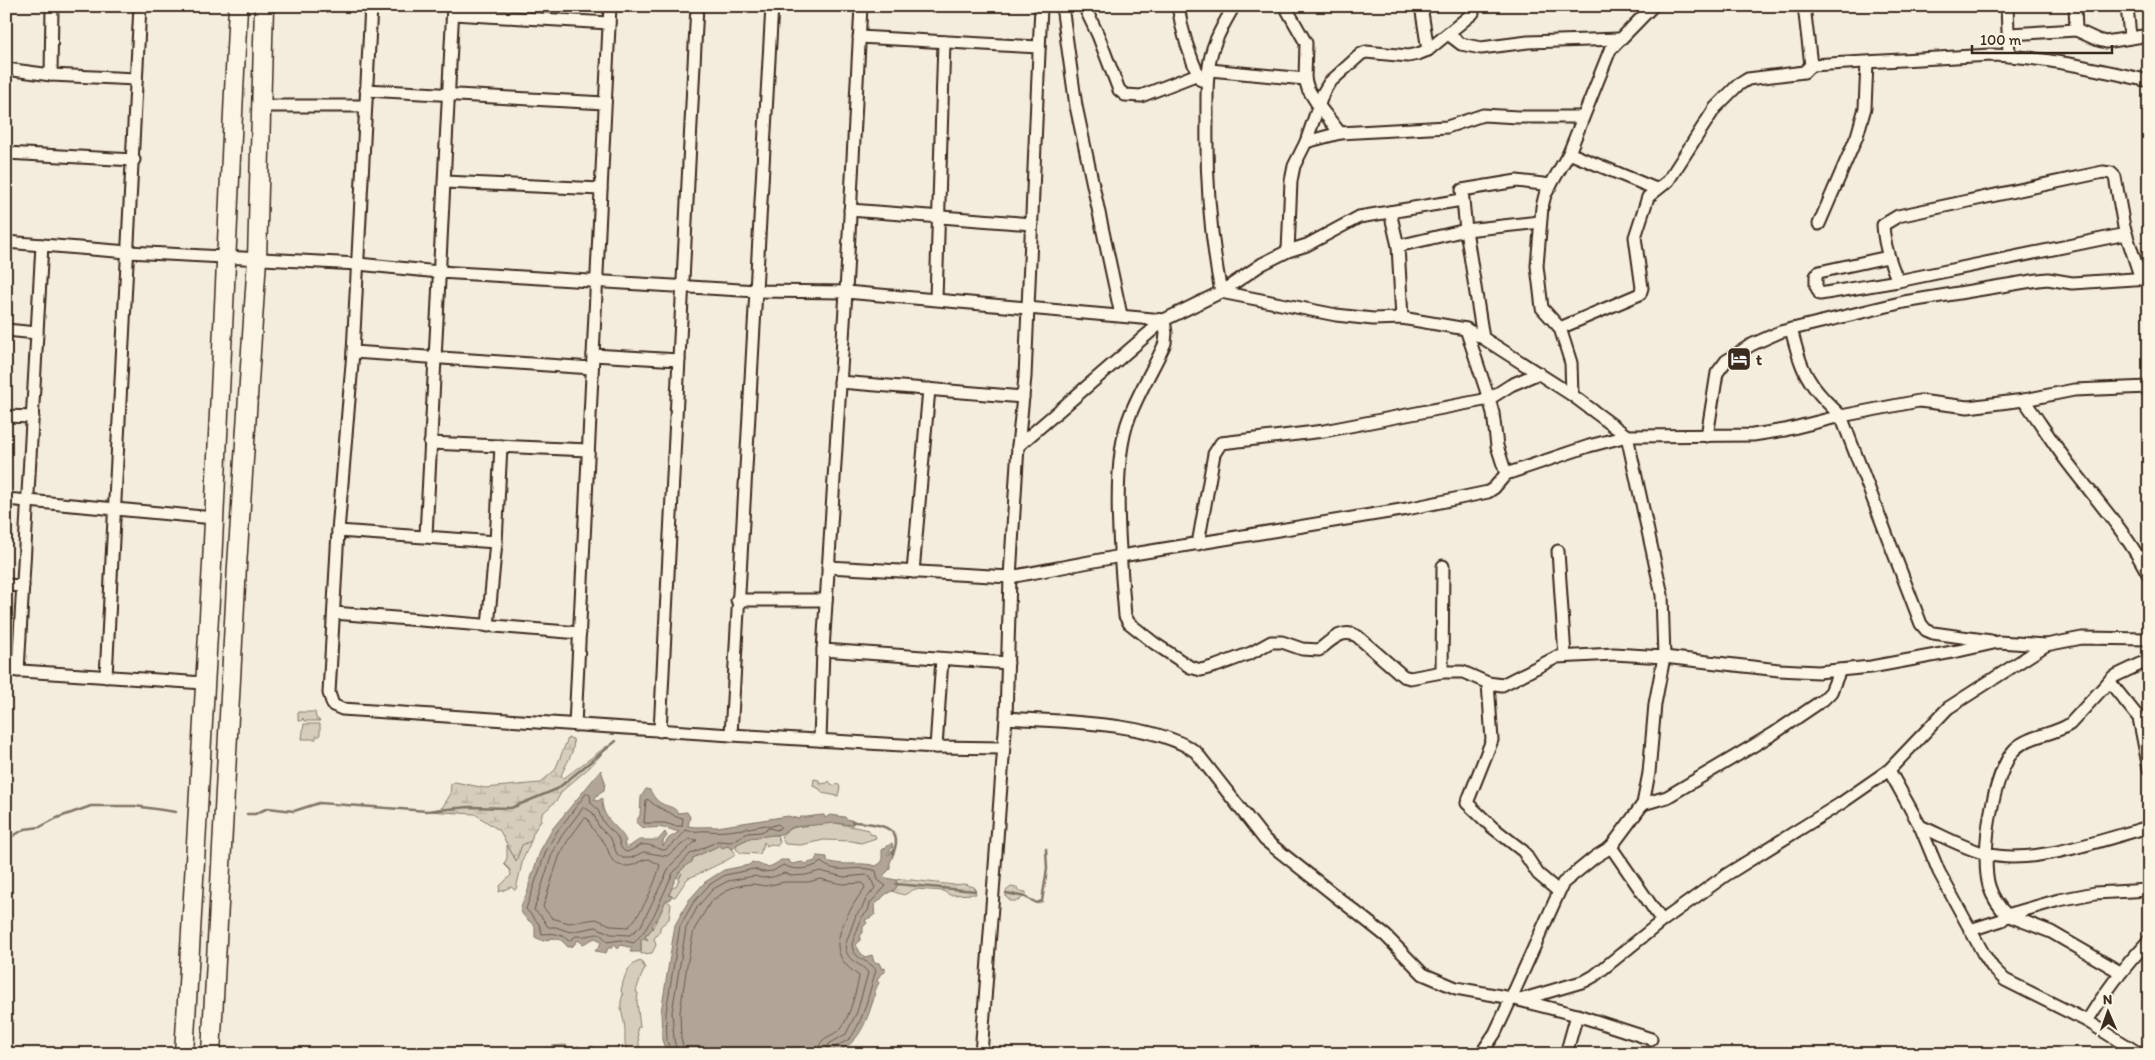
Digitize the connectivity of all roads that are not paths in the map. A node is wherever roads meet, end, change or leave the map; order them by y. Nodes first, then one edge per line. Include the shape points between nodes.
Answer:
1 (52, 6) edge
2 (140, 6) edge
3 (238, 6) edge
4 (264, 6) edge
5 (371, 6) edge
6 (610, 6) edge
7 (697, 6) edge
8 (772, 6) edge
9 (860, 6) edge
10 (1041, 6) edge
11 (1062, 6) edge
12 (1084, 6) edge
13 (1178, 6) edge
14 (1234, 6) edge
15 (1285, 6) edge
16 (1421, 6) edge
17 (1473, 6) edge
18 (1653, 6) edge
19 (1804, 6) edge
20 (2007, 6) edge
21 (2074, 6) edge
22 (2127, 6) edge
23 (453, 10) edge
24 (609, 23) junction
25 (2076, 30) junction
26 (1448, 34) junction
27 (2010, 34) junction
28 (2149, 34) edge
29 (859, 37) junction
30 (2130, 37) junction
31 (1619, 38) junction
32 (944, 42) junction
33 (1039, 47) junction
34 (1428, 50) junction
35 (2009, 56) junction
36 (1867, 62) junction
37 (1811, 65) junction
38 (6, 69) edge
39 (1210, 70) junction
40 (1198, 74) junction
41 (51, 75) junction
42 (136, 79) junction
43 (1305, 79) junction
44 (2149, 81) edge
45 (366, 90) junction
46 (1207, 92) junction
47 (449, 94) junction
48 (605, 102) junction
49 (260, 106) junction
50 (365, 106) junction
51 (1318, 106) junction
52 (1583, 117) junction
53 (1340, 133) junction
54 (1306, 142) junction
55 (6, 153) edge
56 (1569, 153) junction
57 (134, 160) junction
58 (445, 182) junction
59 (1551, 184) junction
60 (1656, 189) junction
61 (601, 190) junction
62 (1462, 200) junction
63 (850, 210) junction
64 (1390, 212) junction
65 (939, 217) junction
66 (1540, 222) junction
67 (1032, 224) junction
68 (1819, 224) dead end
69 (1466, 230) junction
70 (2126, 234) junction
71 (6, 242) edge
72 (42, 244) junction
73 (1398, 246) junction
74 (1288, 251) junction
75 (128, 252) junction
76 (226, 256) junction
77 (1888, 257) junction
78 (257, 258) junction
79 (358, 264) junction
80 (439, 272) junction
81 (2145, 278) edge
82 (597, 280) junction
83 (1898, 282) junction
84 (682, 286) junction
85 (757, 291) junction
86 (846, 292) junction
87 (1221, 292) junction
88 (936, 299) junction
89 (1027, 306) junction
90 (1121, 315) junction
91 (1402, 318) junction
92 (1164, 320) junction
93 (1560, 328) junction
94 (1466, 329) junction
95 (1791, 329) junction
96 (6, 330) edge
97 (37, 333) junction
98 (1483, 338) junction
99 (353, 352) junction
100 (593, 355) junction
101 (435, 357) junction
102 (679, 360) junction
103 (592, 368) junction
104 (1539, 373) junction
105 (840, 382) junction
106 (2149, 387) edge
107 (929, 389) junction
108 (1572, 395) junction
109 (1023, 397) junction
110 (1489, 399) junction
111 (2024, 400) junction
112 (6, 416) edge
113 (1841, 416) junction
114 (32, 418) junction
115 (1626, 436) junction
116 (1707, 436) junction
117 (430, 443) junction
118 (501, 446) junction
119 (1018, 446) junction
120 (588, 450) junction
121 (1506, 474) junction
122 (6, 499) edge
123 (28, 501) junction
124 (114, 510) junction
125 (214, 518) junction
126 (338, 531) junction
127 (426, 536) junction
128 (496, 542) junction
129 (1198, 544) junction
130 (1558, 551) dead end
131 (1120, 556) junction
132 (212, 564) junction
133 (237, 566) junction
134 (1443, 566) dead end
135 (828, 568) junction
136 (913, 572) junction
137 (2149, 576) edge
138 (1010, 577) junction
139 (6, 585) edge
140 (23, 586) junction
141 (737, 600) junction
142 (826, 600) junction
143 (334, 613) junction
144 (488, 626) junction
145 (580, 633) junction
146 (2149, 639) edge
147 (1998, 642) junction
148 (2046, 645) junction
149 (823, 650) junction
150 (1565, 656) junction
151 (1664, 657) junction
152 (942, 659) junction
153 (2149, 660) edge
154 (1008, 663) junction
155 (6, 670) edge
156 (1840, 670) junction
157 (18, 671) junction
158 (1442, 672) junction
159 (106, 677) junction
160 (2109, 681) junction
161 (1488, 683) junction
162 (204, 684) junction
163 (1006, 718) junction
164 (575, 725) junction
165 (660, 730) junction
166 (730, 735) junction
167 (820, 740) junction
168 (936, 747) junction
169 (1003, 748) junction
170 (1889, 770) junction
171 (2149, 770) edge
172 (1642, 804) junction
173 (1920, 826) junction
174 (2149, 827) edge
175 (1611, 847) junction
176 (1988, 854) junction
177 (2149, 890) edge
178 (1558, 891) junction
179 (2007, 914) junction
180 (1662, 921) junction
181 (1970, 930) junction
182 (2149, 940) edge
183 (2120, 972) junction
184 (1515, 999) junction
185 (1577, 1015) junction
186 (2087, 1021) junction
187 (1651, 1039) dead end
188 (184, 1054) edge
189 (211, 1054) edge
190 (981, 1054) edge
191 (1481, 1054) edge
192 (1566, 1054) edge
193 (2140, 1054) edge

1 - 41 street
2 - 42 street
3 - 76 main road
4 - 49 main road
5 - 45 street
6 - 24 street
7 - 84 street
8 - 85 street
9 - 29 street
10 - 33 street
11 - 90 street via 1076,106
12 - 40 street via 1119,90 1124,95 1141,96
13 - 40 street via 1190,59
14 - 39 street via 1219,32
15 - 43 street via 1306,43
16 - 34 street
17 - 26 street via 1473,13
18 - 31 street
19 - 37 street
20 - 27 street
21 - 25 street
22 - 30 street
23 - 24 street
23 - 47 street
24 - 48 street
25 - 27 street
25 - 30 street via 2106,42
26 - 31 street via 1462,44 1481,48 1528,42
26 - 34 street
27 - 35 street
28 - 30 street
29 - 32 street
29 - 63 street
31 - 52 street via 1610,50
32 - 33 street
32 - 65 street
33 - 67 street
34 - 51 street via 1408,56 1361,54 1329,83
35 - 36 street
35 - 44 street via 2097,69
36 - 37 street
36 - 68 street via 1865,108 1857,136
37 - 60 street via 1804,72 1748,79 1738,85 1715,108 1668,181
38 - 41 street
39 - 43 street
39 - 46 street
40 - 46 street
41 - 42 street
42 - 57 street
43 - 51 street
45 - 47 street
45 - 50 street
46 - 87 street via 1206,148 1211,232
47 - 48 street
47 - 58 street
48 - 61 street
49 - 50 street
49 - 78 main road
50 - 79 street
51 - 53 street
51 - 54 street
52 - 53 street via 1483,115 1447,127
52 - 56 street
53 - 54 street
54 - 74 street via 1294,166 1291,181
55 - 57 street
56 - 59 street
56 - 60 street
57 - 75 street
58 - 61 street
58 - 80 street
59 - 62 street via 1517,181 1463,189
59 - 66 street
60 - 93 street via 1643,206 1635,237 1642,288 1640,294
61 - 82 street
62 - 64 street
62 - 69 street
63 - 65 street
63 - 86 street
64 - 73 street
64 - 74 street via 1360,217 1307,245
65 - 67 street
65 - 88 street
66 - 69 street
66 - 93 street via 1537,266 1542,308
67 - 89 street
69 - 73 street
69 - 98 street
70 - 77 street via 2115,177 2103,172 1898,216 1883,225
70 - 81 street
70 - 83 street
71 - 72 street
72 - 75 street
72 - 97 street
73 - 91 street
74 - 87 street
75 - 76 street
75 - 124 street
76 - 78 street
76 - 125 main road
77 - 83 street
77 - 83 street via 1819,272 1816,276 1818,291 1820,294
78 - 79 street
78 - 133 main road
79 - 80 street
79 - 99 street
80 - 82 street
80 - 101 street
81 - 95 street via 2072,282 2038,280 1904,302
82 - 84 street
82 - 100 street
84 - 85 street
84 - 102 street
85 - 86 street
85 - 141 street
86 - 88 street
86 - 105 street
87 - 91 street via 1336,315
87 - 92 street
88 - 89 street
89 - 90 street
89 - 109 street
90 - 92 street
91 - 94 street
92 - 119 street
92 - 131 street via 1166,343 1129,418 1124,435 1119,485
93 - 108 street via 1571,363
94 - 98 street
94 - 110 street
95 - 113 street via 1809,380
95 - 116 street via 1751,345 1721,366 1717,373
96 - 97 street
97 - 114 street
98 - 104 street
99 - 101 street
99 - 126 street
100 - 102 street
100 - 103 street
101 - 103 street
101 - 117 street
102 - 165 street
103 - 120 street
104 - 108 street
104 - 110 street via 1511,384
105 - 107 street
105 - 135 street
106 - 111 street via 2074,390
107 - 109 street
107 - 136 street
108 - 115 street
109 - 119 street
110 - 121 street via 1497,446
110 - 129 street via 1324,431 1221,444 1214,454
111 - 113 street via 1968,407 1919,401
111 - 137 street via 2117,525
112 - 114 street
113 - 116 street via 1785,430
113 - 147 street via 1921,624 1933,633
114 - 123 street
115 - 116 street
115 - 121 street
115 - 151 street via 1660,585
117 - 118 street
117 - 127 street
118 - 120 street
118 - 128 street
119 - 138 street
120 - 145 street
121 - 129 street via 1488,492
122 - 123 street
123 - 124 street
123 - 140 street
124 - 125 street
124 - 159 street
125 - 132 main road
126 - 127 street
126 - 143 street
127 - 128 street
128 - 144 street
129 - 131 street
130 - 150 street
131 - 138 street
131 - 158 street via 1125,616 1129,623 1190,667 1200,670 1216,666 1276,641 1302,650 1319,650 1336,636 1352,633 1402,676 1410,678
132 - 133 main road
132 - 162 main road
133 - 189 main road
134 - 158 street
135 - 136 street
135 - 142 street
136 - 138 street
138 - 154 street
139 - 140 street
140 - 157 street
141 - 142 street
141 - 166 street
142 - 149 street
143 - 144 street
143 - 164 street via 329,693 333,705 342,709
144 - 145 street
145 - 164 street
146 - 148 street via 2082,638
147 - 148 street
147 - 156 street via 1904,662
148 - 170 street via 1948,708
149 - 152 street
149 - 167 street
150 - 151 street
150 - 161 street via 1502,685
151 - 156 street via 1798,672
151 - 172 street
152 - 154 street
152 - 168 street
153 - 160 street
154 - 163 street
155 - 157 street
156 - 172 street via 1831,692 1773,734 1667,797
157 - 159 street
158 - 161 street via 1463,672
159 - 162 street
160 - 171 street via 2139,718
160 - 176 street via 2064,729 2023,743 2007,760 1993,799
161 - 178 street via 1492,740 1468,807 1523,851 1538,874
162 - 188 main road
163 - 169 street
163 - 184 street via 1140,730 1187,746 1202,760 1265,840 1386,936 1423,974 1456,988
164 - 165 street
165 - 166 street
166 - 167 street
167 - 168 street
168 - 169 street
169 - 190 street
170 - 173 street
170 - 180 street via 1726,875
172 - 175 street
173 - 176 street
173 - 181 street via 1939,872
174 - 176 street via 2056,852 2017,857
175 - 178 street via 1568,878
175 - 180 street
176 - 179 street via 1989,885
177 - 179 street via 2095,893
178 - 184 street
179 - 181 street via 2002,920
179 - 183 street via 2072,944
180 - 184 street via 1585,981
181 - 186 street via 1993,968 2005,980
182 - 183 street
183 - 186 street
184 - 185 street
184 - 191 street
185 - 187 street
185 - 192 street
186 - 193 street

